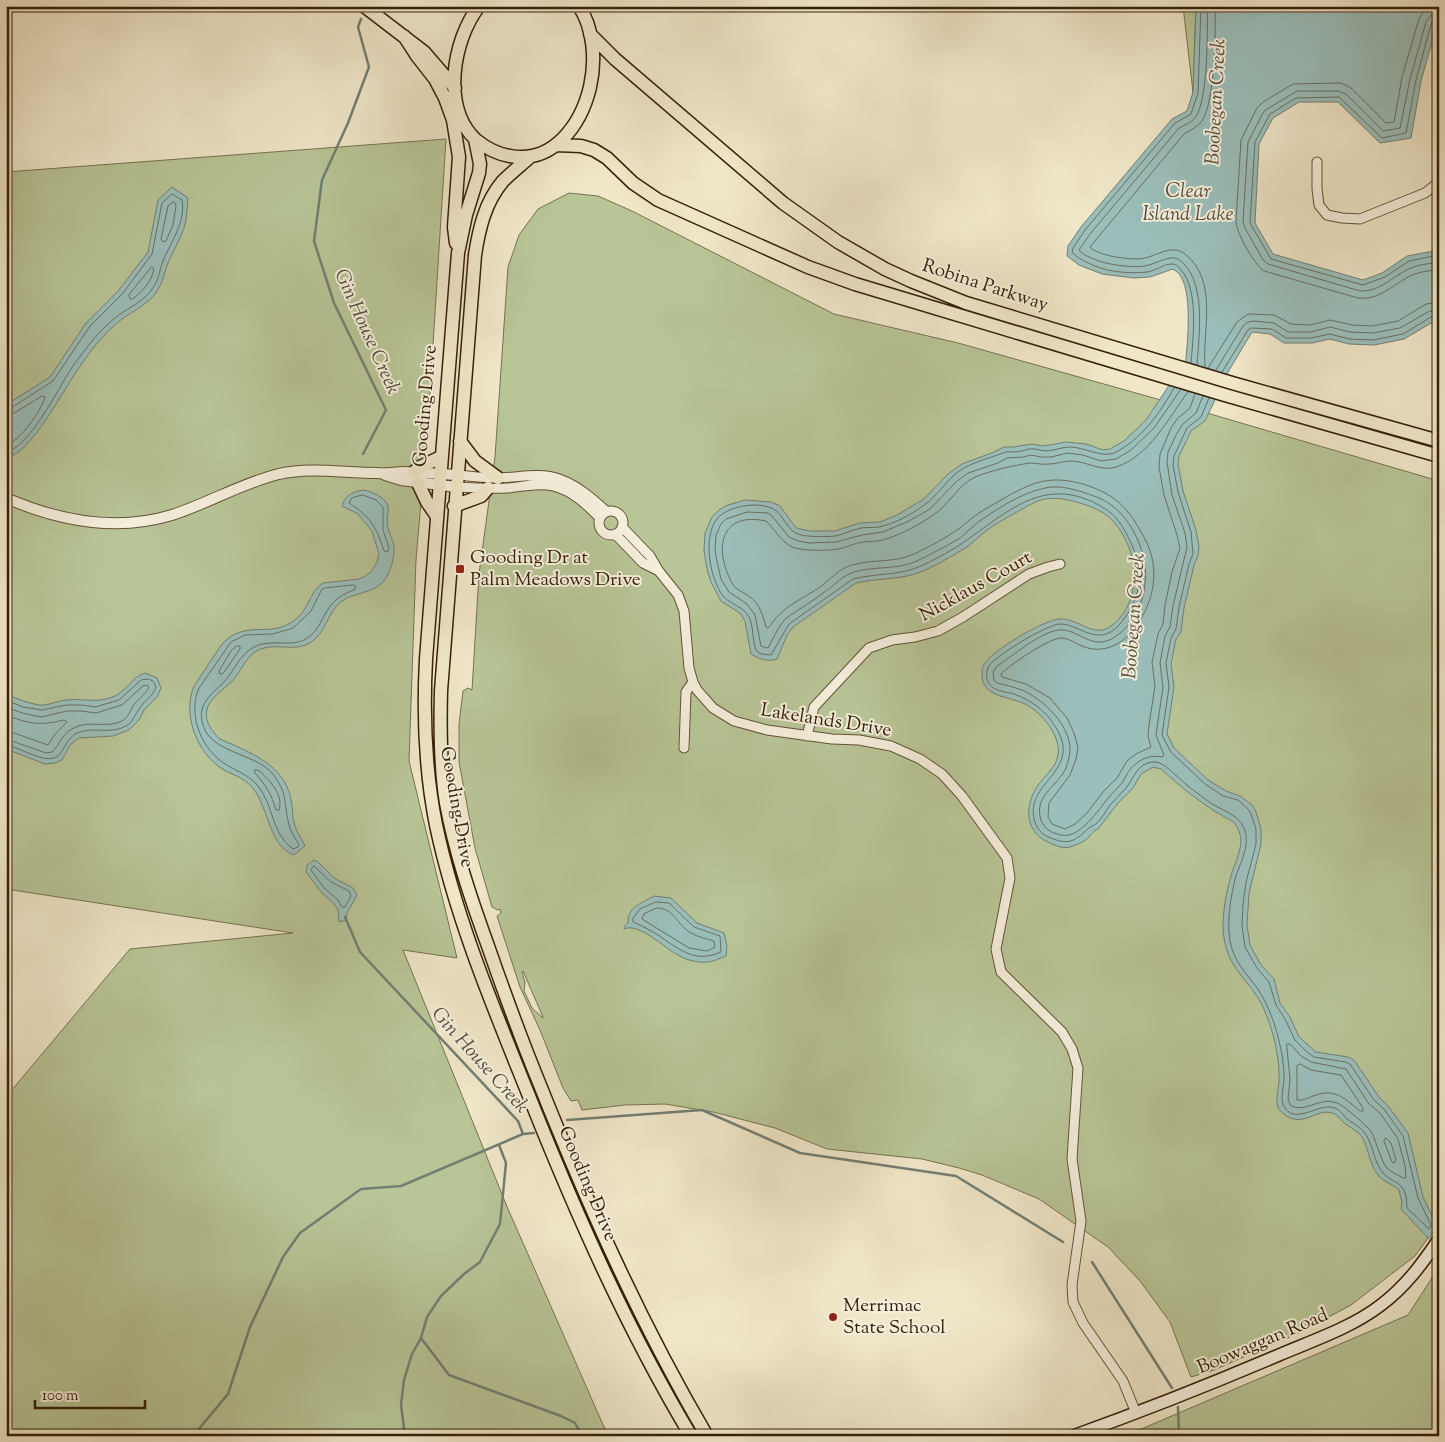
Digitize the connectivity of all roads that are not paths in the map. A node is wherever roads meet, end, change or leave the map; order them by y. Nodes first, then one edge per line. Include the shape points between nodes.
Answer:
1 (364, 6) edge
2 (480, 6) edge
3 (579, 6) edge
4 (590, 34) junction
5 (404, 36) junction
6 (455, 88) junction
7 (475, 139) junction
8 (557, 145) junction
9 (530, 157) junction
10 (1317, 162) dead end
11 (1439, 182) edge
12 (458, 253) junction
13 (460, 441) junction
14 (1439, 441) edge
15 (1439, 456) edge
16 (441, 457) junction
17 (416, 478) junction
18 (498, 478) junction
19 (439, 480) junction
20 (457, 481) junction
21 (488, 488) junction
22 (6, 498) edge
23 (454, 506) junction
24 (436, 515) junction
25 (603, 515) junction
26 (622, 527) junction
27 (615, 534) junction
28 (1060, 564) dead end
29 (658, 570) junction
30 (693, 682) junction
31 (807, 736) junction
32 (684, 748) dead end
33 (1439, 1239) edge
34 (1136, 1413) junction
35 (691, 1436) edge
36 (708, 1436) edge
37 (1073, 1436) edge

1 - 5 main road
2 - 6 main road via 462,37 456,59
3 - 4 main road
4 - 8 main road via 593,71 586,100 575,123
4 - 14 main road, Robina Parkway via 783,203 860,256 911,281 966,303
5 - 6 main road via 432,60
5 - 12 main road via 435,79 453,120 459,157 454,228
6 - 7 main road via 462,118
7 - 9 main road via 498,153
7 - 12 main road, Gooding Drive via 479,172
8 - 9 main road
8 - 15 main road, Robina Parkway via 594,150 607,158 633,184 658,200 832,276
9 - 13 main road, Gooding Drive via 496,189 480,229 475,255
10 - 11 street via 1319,205 1327,215 1342,218 1360,218 1425,193
12 - 16 main road, Gooding Drive
13 - 18 main road via 475,461
13 - 20 main road, Gooding Drive
16 - 17 main road via 420,467
16 - 19 main road, Gooding Drive
17 - 19 street
17 - 22 street via 401,480 379,473 331,470 280,474 172,514 122,524 64,518
17 - 24 main road
18 - 20 street
18 - 25 street via 557,478 591,498
19 - 20 street
19 - 24 main road, Gooding Drive
20 - 21 street
20 - 23 main road, Gooding Drive
21 - 23 main road via 480,496
21 - 25 street via 552,486 569,492
23 - 36 main road, Gooding Drive via 440,722 443,778 455,841 511,1013 558,1131 627,1286 670,1371
24 - 35 main road, Gooding Drive via 424,711 430,785 446,864 499,1021 573,1202 635,1337
25 - 26 street via 618,514
25 - 27 street via 599,525 602,531 608,535
26 - 27 street
26 - 29 street, Lakelands Drive via 650,556
27 - 29 street via 643,563
28 - 31 street, Nicklaus Court via 1029,574 938,631 870,648 814,707
29 - 30 street, Lakelands Drive via 678,595 684,611
30 - 31 street, Lakelands Drive via 713,708 734,721
30 - 32 street via 686,692
31 - 34 street, Lakelands Drive via 891,746 920,758 942,774 962,796 1007,858 1010,878 996,949 1000,972 1062,1032 1078,1068 1072,1159 1081,1221 1072,1285 1073,1302 1123,1381
33 - 34 main road, Boowaggan Road via 1403,1286 1354,1322
34 - 37 main road, Boowaggan Road

